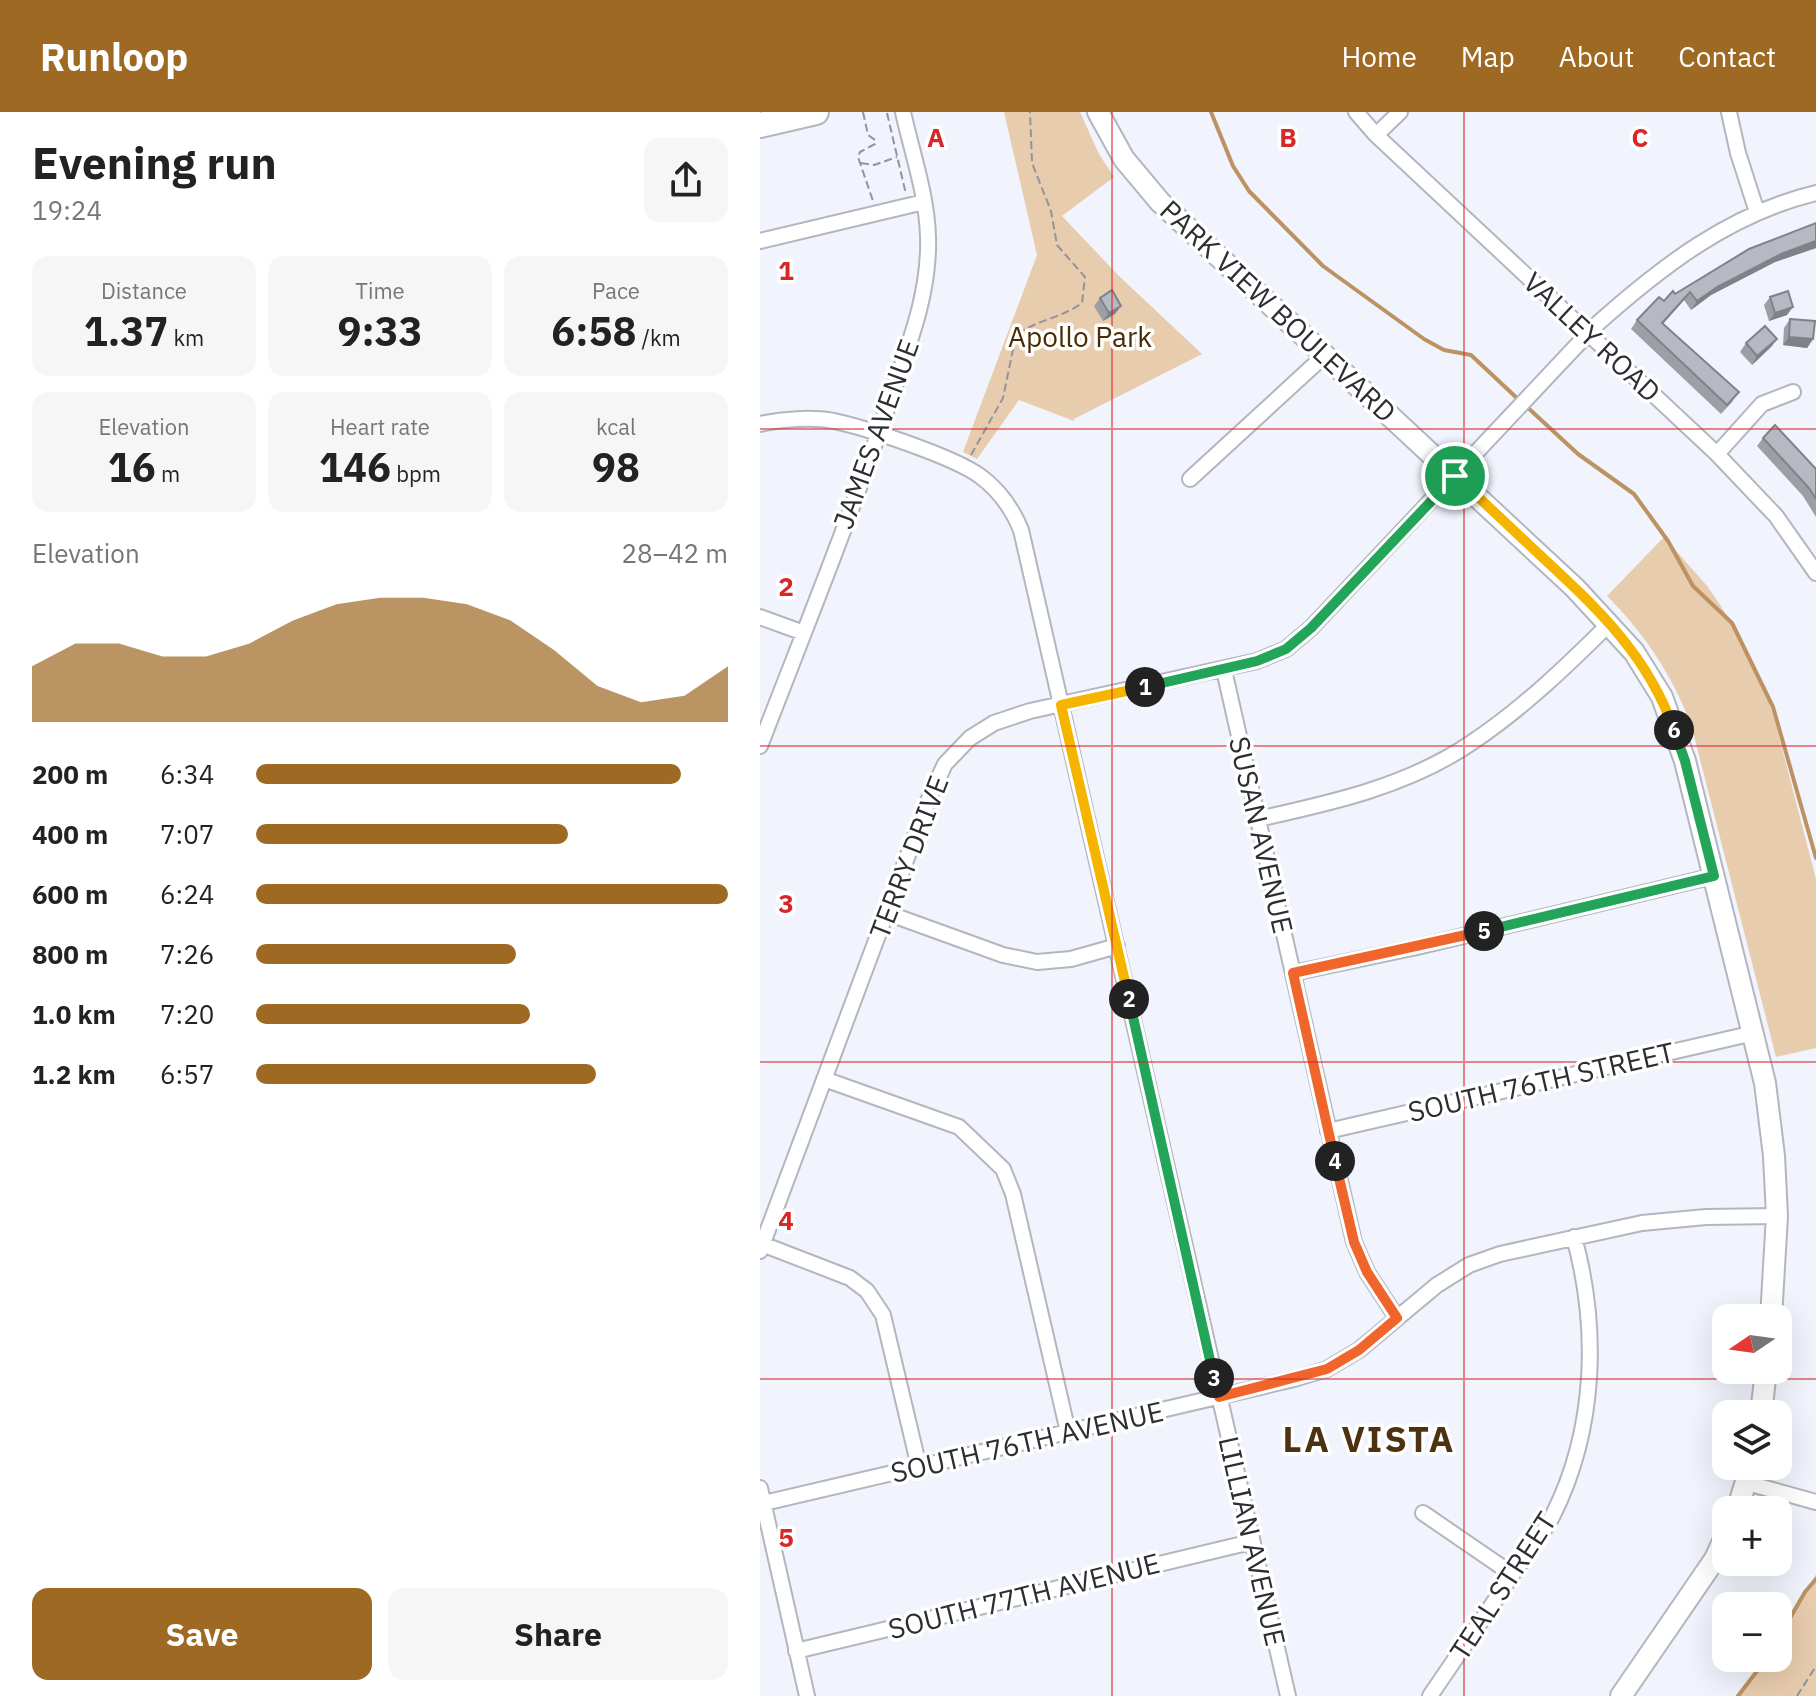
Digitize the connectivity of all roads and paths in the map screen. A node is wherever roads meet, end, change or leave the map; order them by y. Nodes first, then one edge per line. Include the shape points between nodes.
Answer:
1 (816, 112) edge
2 (863, 112) edge
3 (903, 112) edge
4 (1030, 112) edge
5 (1098, 112) edge
6 (1356, 112) edge
7 (1400, 112) edge
8 (1729, 112) edge
9 (887, 113) edge
10 (760, 125) edge
11 (1376, 135) junction
12 (897, 157) junction
13 (860, 162) junction
14 (909, 190) dead end
15 (1816, 193) edge
16 (924, 202) junction
17 (1757, 212) junction
18 (876, 214) junction
19 (760, 241) edge
20 (1588, 333) junction
21 (1325, 355) junction
22 (1793, 392) dead end
23 (760, 424) edge
24 (878, 435) junction
25 (1717, 454) junction
26 (970, 457) dead end
27 (1455, 476) junction
28 (1190, 479) dead end
29 (1816, 573) edge
30 (760, 617) edge
31 (1610, 623) junction
32 (804, 633) junction
33 (1224, 670) junction
34 (1061, 705) junction
35 (760, 746) edge
36 (1258, 819) junction
37 (1714, 876) junction
38 (887, 913) junction
39 (1117, 946) junction
40 (1293, 973) junction
41 (1754, 1033) junction
42 (824, 1079) junction
43 (1328, 1131) junction
44 (1777, 1216) junction
45 (1574, 1237) junction
46 (761, 1248) edge
47 (1772, 1304) edge
48 (1397, 1318) junction
49 (1219, 1397) junction
50 (1068, 1432) junction
51 (919, 1467) junction
52 (1763, 1480) edge
53 (761, 1499) edge
54 (1816, 1502) edge
55 (1423, 1513) dead end
56 (1251, 1542) junction
57 (1712, 1563) edge
58 (1512, 1574) junction
59 (796, 1651) junction
60 (1816, 1666) edge
61 (807, 1696) edge
62 (1288, 1696) edge
63 (1430, 1696) edge
64 (1621, 1696) edge
65 (1797, 1696) edge

1 - 10 main road
2 - 13 path via 875,144 860,152
3 - 16 street, JAMES AVENUE
4 - 26 path via 1032,163 1051,211 1057,245 1085,277 1082,303 1016,335 1003,398
5 - 21 street, PARK VIEW BOULEVARD via 1124,159 1160,202
6 - 11 street, VALLEY ROAD
7 - 11 street
8 - 17 street
9 - 12 path
11 - 20 street, VALLEY ROAD
12 - 13 path via 874,165
12 - 14 path
13 - 18 path
15 - 17 street, TERRY DRIVE
16 - 18 street
16 - 24 street, JAMES AVENUE via 927,275
17 - 20 street, TERRY DRIVE via 1646,280
18 - 19 street
20 - 25 street, VALLEY ROAD
20 - 27 street, TERRY DRIVE
21 - 27 street, PARK VIEW BOULEVARD
21 - 28 street
22 - 25 street via 1762,404
23 - 24 street, LILLIAN AVENUE via 833,421
24 - 32 street, JAMES AVENUE
24 - 34 street, LILLIAN AVENUE via 973,471 1013,512 1026,545
25 - 29 street, VALLEY ROAD via 1776,516
27 - 31 street, PARK VIEW BOULEVARD
27 - 33 street, TERRY DRIVE via 1286,649
30 - 32 street
31 - 36 street via 1553,679 1469,745 1374,789
31 - 37 street, PARK VIEW BOULEVARD via 1662,697 1685,761
32 - 35 street, JAMES AVENUE
33 - 34 street, TERRY DRIVE
33 - 36 street, SUSAN AVENUE
34 - 38 street, TERRY DRIVE via 994,723 945,764
34 - 39 street, LILLIAN AVENUE
36 - 40 street, SUSAN AVENUE
37 - 40 street
37 - 41 street, PARK VIEW BOULEVARD
38 - 39 street via 1037,962
38 - 42 street, TERRY DRIVE
39 - 49 street, LILLIAN AVENUE
40 - 43 street, SUSAN AVENUE
41 - 43 street, SOUTH 76TH STREET
41 - 44 street, PARK VIEW BOULEVARD via 1765,1083
42 - 46 street, TERRY DRIVE
42 - 50 street via 959,1127 1003,1169 1021,1225
43 - 48 street, SUSAN AVENUE via 1354,1242
44 - 45 street, SOUTH 76TH AVENUE via 1642,1223
44 - 47 street, PARK VIEW BOULEVARD
45 - 48 street, SOUTH 76TH AVENUE via 1469,1265
45 - 58 street, TEAL STREET via 1590,1326 1581,1433 1552,1516
46 - 51 street via 850,1278 867,1291 883,1315
48 - 49 street, SOUTH 76TH AVENUE via 1327,1369
49 - 50 street, SOUTH 76TH AVENUE
49 - 56 street, LILLIAN AVENUE
50 - 51 street, SOUTH 76TH AVENUE
51 - 53 street, SOUTH 76TH AVENUE
52 - 54 street
53 - 59 street
55 - 58 street
56 - 59 street, SOUTH 77TH AVENUE
56 - 62 street, LILLIAN AVENUE
57 - 64 street
58 - 63 street, TEAL STREET
59 - 61 street
60 - 65 path

